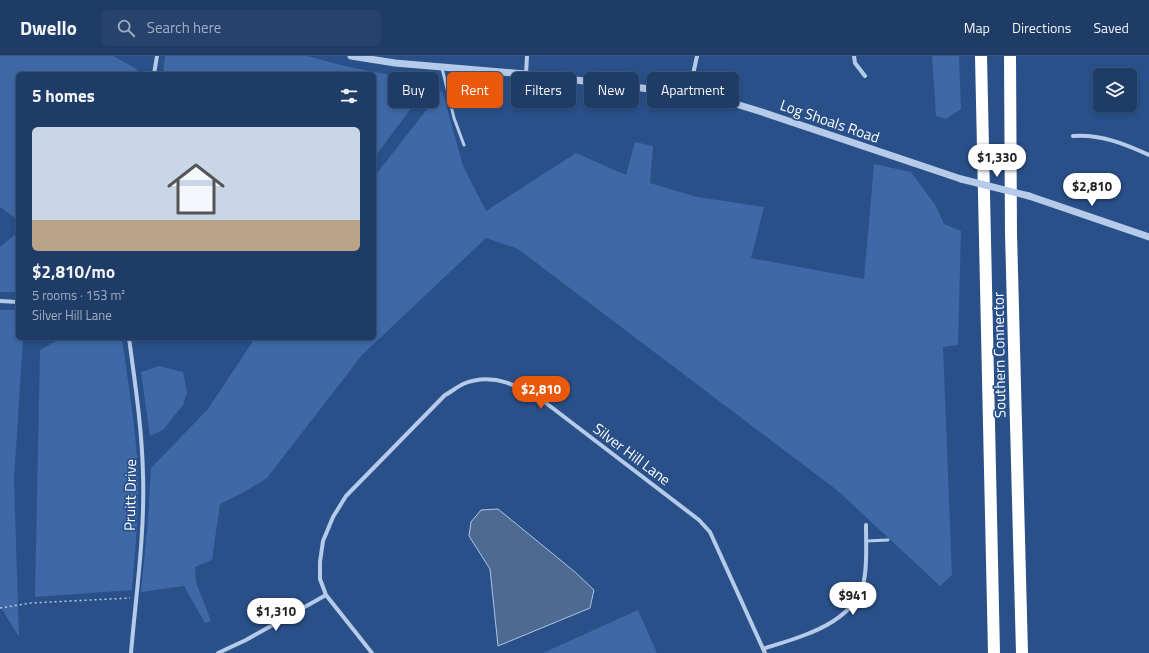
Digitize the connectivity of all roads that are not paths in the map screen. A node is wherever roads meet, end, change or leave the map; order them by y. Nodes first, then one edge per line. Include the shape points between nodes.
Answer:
1 (157, 56) edge
2 (351, 56) edge
3 (527, 56) edge
4 (697, 56) edge
5 (854, 56) edge
6 (981, 56) edge
7 (1010, 56) edge
8 (442, 68) junction
9 (154, 72) edge
10 (526, 72) edge
11 (694, 72) edge
12 (511, 73) edge
13 (865, 76) dead end
14 (576, 80) edge
15 (647, 88) edge
16 (739, 105) edge
17 (1074, 136) dead end
18 (464, 145) dead end
19 (1149, 155) edge
20 (1149, 237) edge
21 (0, 301) edge
22 (16, 302) edge
23 (129, 340) edge
24 (866, 525) dead end
25 (888, 540) dead end
26 (866, 541) junction
27 (326, 596) junction
28 (764, 651) edge
29 (131, 653) edge
30 (218, 653) edge
31 (372, 653) edge
32 (994, 653) edge
33 (1022, 653) edge

1 - 9 street
2 - 8 street, Log Shoals Road
3 - 10 street
4 - 11 street
5 - 13 street
6 - 32 highway, Southern Connector
7 - 33 highway, Southern Connector
8 - 12 street, Log Shoals Road
8 - 18 lane
14 - 15 street, Log Shoals Road
16 - 20 street, Log Shoals Road, bridge via 961,179 1029,196
17 - 19 street via 1099,137
21 - 22 street
23 - 29 street, Pruitt Drive via 143,474 143,508
24 - 26 street
25 - 26 lane
26 - 28 street via 865,575 860,595 849,609 833,622
27 - 28 street, Silver Hill Lane via 320,579 323,541 333,517 346,496 445,395 462,384 479,379 494,379 523,388 546,403 700,520 710,532
27 - 30 street
27 - 31 street

